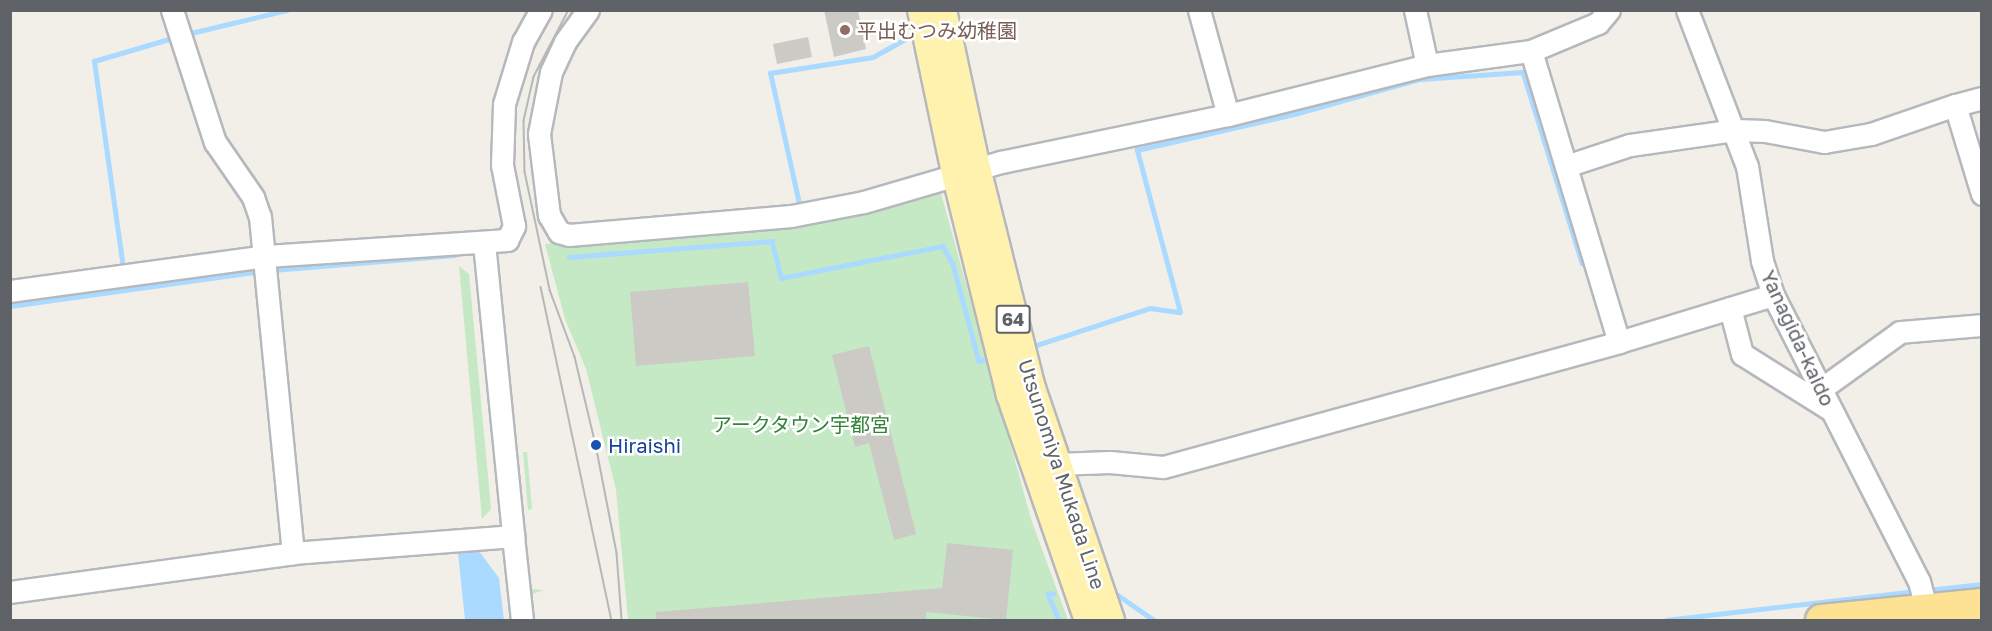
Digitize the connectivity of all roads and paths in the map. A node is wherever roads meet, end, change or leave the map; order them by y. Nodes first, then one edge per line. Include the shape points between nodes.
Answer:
1 (541, 10) edge
2 (588, 10) edge
3 (921, 10) edge
4 (943, 10) edge
5 (1199, 10) edge
6 (1415, 10) edge
7 (1609, 10) edge
8 (1687, 10) edge
9 (178, 28) edge
10 (1532, 51) junction
11 (1427, 65) junction
12 (1982, 98) edge
13 (1955, 105) junction
14 (1228, 115) junction
15 (1734, 130) junction
16 (1566, 166) junction
17 (967, 173) junction
18 (1982, 194) edge
19 (484, 243) junction
20 (265, 250) junction
21 (10, 291) edge
22 (1773, 295) junction
23 (1730, 309) junction
24 (1982, 325) edge
25 (1619, 342) junction
26 (1821, 389) junction
27 (1831, 410) junction
28 (1055, 464) junction
29 (513, 536) junction
30 (293, 553) junction
31 (10, 592) edge
32 (1925, 603) edge
33 (1982, 604) edge
34 (1982, 619) edge
35 (522, 621) edge
36 (1088, 621) edge
37 (1111, 621) edge
38 (1821, 621) edge
39 (1966, 621) edge

1 - 19 street via 523,42 504,104 502,165 513,235 507,240
2 - 17 street via 565,42 542,103 540,168 549,215 559,232 579,235 791,216 864,202
3 - 17 main road, Utsunomiya Mukada Line / 64
4 - 17 main road, Utsunomiya Mukada Line / 64
5 - 14 street
6 - 11 street
7 - 10 street via 1598,23
8 - 15 street, Yanagida-kaido
9 - 20 street via 215,142 253,197
10 - 11 street
10 - 16 street
11 - 14 street
12 - 13 street
13 - 15 street via 1871,134 1824,142 1765,131
13 - 18 street
14 - 17 street
15 - 16 street via 1630,145
15 - 22 street, Yanagida-kaido via 1754,196 1760,251
16 - 25 street
17 - 28 main road, Utsunomiya Mukada Line / 64
17 - 36 main road, Utsunomiya Mukada Line / 64 via 1010,395
19 - 20 street
19 - 29 street
20 - 21 street
20 - 30 street
22 - 23 street
22 - 26 street, Yanagida-kaido
23 - 25 street
23 - 27 street via 1742,354
24 - 26 street via 1900,332
25 - 28 street via 1163,468 1110,462
26 - 27 street, Yanagida-kaido
27 - 32 street, Yanagida-kaido
28 - 37 main road, Utsunomiya Mukada Line / 64
29 - 30 street
29 - 35 street
30 - 31 street
32 - 33 highway
32 - 38 highway
34 - 39 highway

